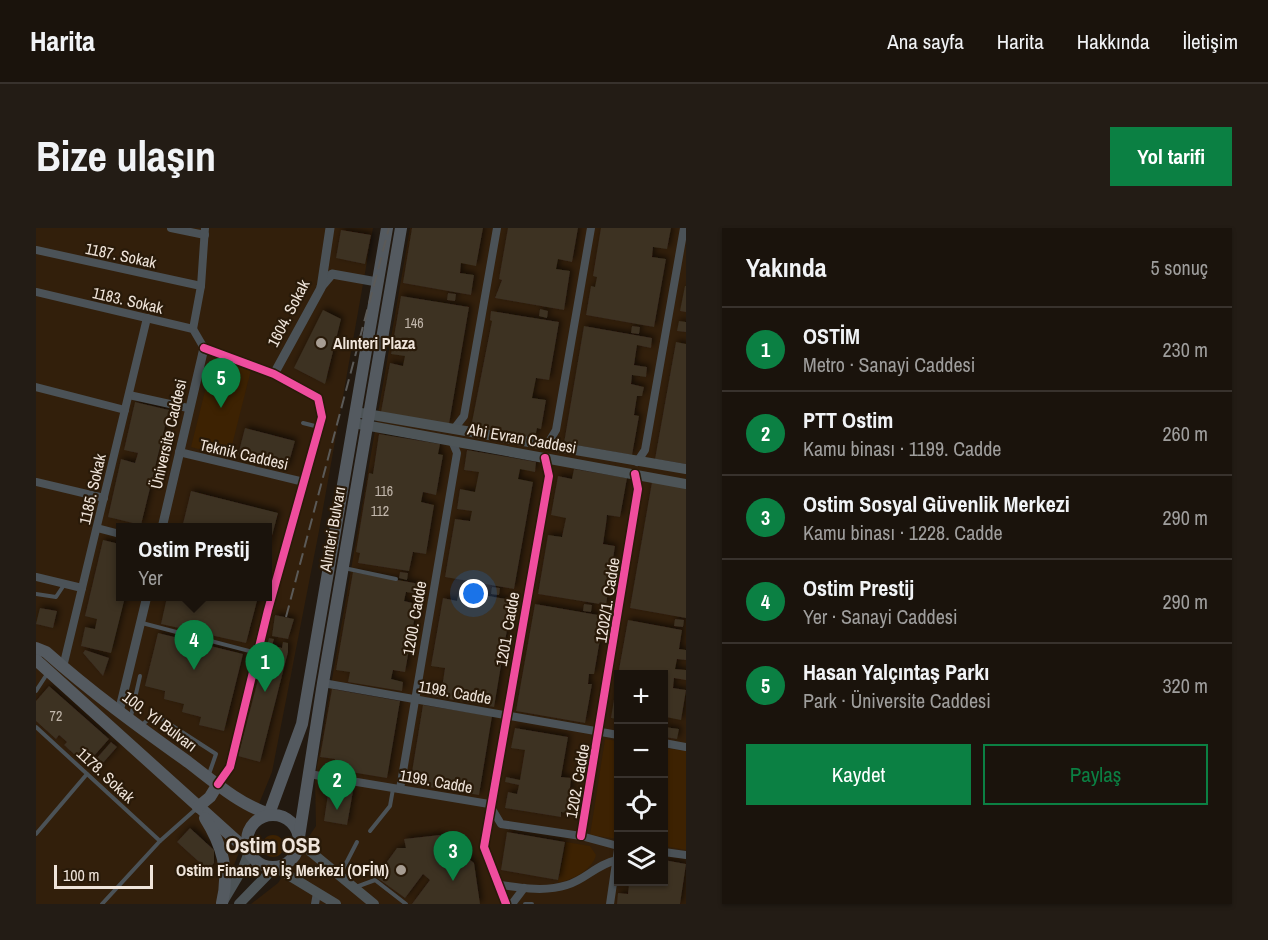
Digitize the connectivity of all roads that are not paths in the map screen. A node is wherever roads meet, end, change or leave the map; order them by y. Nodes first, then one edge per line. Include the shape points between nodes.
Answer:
1 (171, 228) edge
2 (330, 228) edge
3 (387, 228) edge
4 (401, 228) edge
5 (497, 228) edge
6 (591, 228) edge
7 (684, 228) edge
8 (205, 232) edge
9 (36, 250) edge
10 (377, 282) junction
11 (201, 286) junction
12 (321, 288) junction
13 (36, 292) edge
14 (147, 318) junction
15 (193, 329) junction
16 (204, 348) junction
17 (274, 374) junction
18 (36, 387) edge
19 (129, 395) junction
20 (318, 398) joint
21 (188, 408) junction
22 (125, 410) junction
23 (464, 416) junction
24 (354, 418) junction
25 (368, 420) junction
26 (303, 423) dead end
27 (319, 427) junction
28 (556, 430) junction
29 (471, 432) junction
30 (453, 435) junction
31 (468, 443) junction
32 (547, 446) junction
33 (561, 448) junction
34 (645, 450) junction
35 (179, 452) junction
36 (457, 453) junction
37 (545, 458) junction
38 (560, 460) junction
39 (637, 462) junction
40 (651, 464) junction
41 (686, 469) edge
42 (635, 474) junction
43 (549, 476) junction
44 (648, 477) junction
45 (36, 482) edge
46 (304, 482) junction
47 (686, 484) edge
48 (638, 489) junction
49 (104, 498) junction
50 (163, 523) edge
51 (97, 528) junction
52 (116, 533) edge
53 (342, 567) junction
54 (36, 577) edge
55 (396, 579) dead end
56 (272, 581) edge
57 (65, 584) junction
58 (82, 588) junction
59 (36, 594) edge
60 (146, 601) edge
61 (268, 601) edge
62 (141, 623) junction
63 (36, 648) edge
64 (258, 653) junction
65 (36, 660) edge
66 (63, 667) junction
67 (50, 671) junction
68 (140, 676) dead end
69 (323, 683) junction
70 (36, 691) edge
71 (416, 699) junction
72 (119, 712) junction
73 (506, 715) junction
74 (135, 724) junction
75 (36, 727) edge
76 (599, 731) junction
77 (614, 734) edge
78 (686, 736) edge
79 (668, 744) edge
80 (685, 747) edge
81 (87, 774) junction
82 (309, 774) junction
83 (213, 781) junction
84 (397, 788) junction
85 (489, 804) junction
86 (198, 807) junction
87 (269, 814) junction
88 (370, 831) dead end
89 (36, 834) edge
90 (581, 836) junction
91 (299, 837) junction
92 (160, 841) junction
93 (357, 842) dead end
94 (614, 846) edge
95 (249, 852) junction
96 (668, 853) edge
97 (686, 855) edge
98 (614, 860) edge
99 (275, 867) junction
100 (340, 876) junction
101 (614, 879) edge
102 (501, 885) junction
103 (354, 888) junction
104 (524, 888) junction
105 (316, 898) edge
106 (221, 903) edge
107 (102, 904) edge
108 (242, 904) edge
109 (336, 904) edge
110 (374, 904) edge
111 (406, 904) edge
112 (506, 904) edge
113 (512, 904) edge
114 (525, 904) edge
115 (532, 904) edge
116 (610, 904) edge

1 - 8 street
2 - 12 street, 1604. Sokak
3 - 10 main road, Alınteri Bulvarı
4 - 25 main road, Alınteri Bulvarı
5 - 23 street
6 - 28 street, 1201. Cadde
7 - 34 street, 1202/1. Cadde
8 - 11 street
9 - 11 street, 1187. Sokak
10 - 12 street via 332,274
10 - 24 main road, Alınteri Bulvarı
11 - 15 street
12 - 17 street, 1604. Sokak
13 - 14 street, 1183. Sokak
14 - 15 street, 1183. Sokak
14 - 19 street, 1185. Sokak
15 - 16 street
16 - 17 street
16 - 21 street, Üniversite Caddesi
17 - 20 street
18 - 22 street
19 - 21 street
19 - 22 street, 1185. Sokak
20 - 27 street
21 - 35 street, Üniversite Caddesi
22 - 49 street, 1185. Sokak
23 - 29 street
23 - 30 street
24 - 25 main road, Ahi Evran Caddesi
24 - 87 main road, Alınteri Bulvarı via 302,724
25 - 30 main road, Ahi Evran Caddesi
25 - 53 main road, Alınteri Bulvarı
26 - 27 lane
27 - 46 street
28 - 32 street, 1201. Cadde
28 - 33 street, 1201. Cadde
29 - 30 main road, Ahi Evran Caddesi
29 - 31 main road
29 - 32 main road, Ahi Evran Caddesi
30 - 31 main road, Ahi Evran Caddesi
30 - 36 street
31 - 36 street
31 - 37 main road, Ahi Evran Caddesi
32 - 33 main road, Ahi Evran Caddesi
32 - 37 main road, 1201. Cadde
33 - 38 main road, 1201. Cadde
33 - 39 main road, Ahi Evran Caddesi
34 - 39 street, 1202/1. Cadde
34 - 40 street
35 - 46 street, Teknik Caddesi
35 - 50 street, Üniversite Caddesi
36 - 71 street, 1200. Cadde
37 - 38 main road, Ahi Evran Caddesi
37 - 43 street, 1201. Cadde
38 - 42 main road, Ahi Evran Caddesi
38 - 43 street, 1201. Cadde
39 - 40 main road, Ahi Evran Caddesi
39 - 42 main road, 1202/1. Cadde
40 - 41 main road, Ahi Evran Caddesi
40 - 44 main road
42 - 44 main road, Ahi Evran Caddesi
42 - 48 street, 1202/1. Cadde
43 - 73 street, 1201. Cadde
44 - 47 main road, Ahi Evran Caddesi
44 - 48 street
45 - 49 street
46 - 56 street
48 - 76 street, 1202/1. Cadde
49 - 51 street, 1185. Sokak
51 - 52 street
51 - 58 street, 1185. Sokak
53 - 55 lane
53 - 69 main road, Alınteri Bulvarı
54 - 57 street
57 - 58 street
57 - 59 lane via 56,597
58 - 66 street, 1185. Sokak
60 - 62 street
61 - 64 street
62 - 64 lane
62 - 72 street
63 - 66 main road, 100. Yıl Bulvarı
64 - 83 street via 230,768
65 - 67 main road
66 - 72 main road, 100. Yıl Bulvarı
67 - 70 lane
67 - 86 main road
68 - 74 lane
69 - 71 street, 1198. Cadde
69 - 82 main road, Alınteri Bulvarı
71 - 73 street, 1198. Cadde
71 - 84 street, 1200. Cadde
72 - 74 main road, 100. Yıl Bulvarı
73 - 76 street, 1198. Cadde
73 - 85 street, 1201. Cadde
74 - 83 main road, 100. Yıl Bulvarı
74 - 83 lane via 154,714 216,754
75 - 81 lane, 1178. Sokak
76 - 77 street, 1198. Cadde
76 - 90 street, 1202. Cadde
78 - 80 street
79 - 80 street
81 - 89 lane
81 - 92 lane, 1178. Sokak
82 - 84 street, 1199. Cadde
82 - 91 main road, Alınteri Bulvarı
83 - 86 main road via 210,797
83 - 87 main road, 100. Yıl Bulvarı
84 - 85 street, 1199. Cadde
84 - 88 lane via 390,806
85 - 90 street, 1199. Cadde via 501,824
85 - 102 street, 1201. Cadde via 484,847
86 - 92 lane
86 - 95 main road
86 - 106 main road via 223,852 226,871
87 - 91 main road via 291,821
87 - 95 main road via 249,829
90 - 94 street, 1199. Cadde
91 - 99 main road via 296,854
91 - 100 main road
92 - 107 lane
93 - 100 lane
95 - 99 main road via 259,864
95 - 106 main road
96 - 97 street
98 - 104 street via 603,862 568,885
99 - 105 main road
99 - 108 main road
100 - 103 main road
101 - 116 street
102 - 104 street
102 - 112 street, 1201. Cadde
103 - 110 main road
103 - 111 lane via 375,880
104 - 113 street
105 - 109 main road
114 - 115 lane

